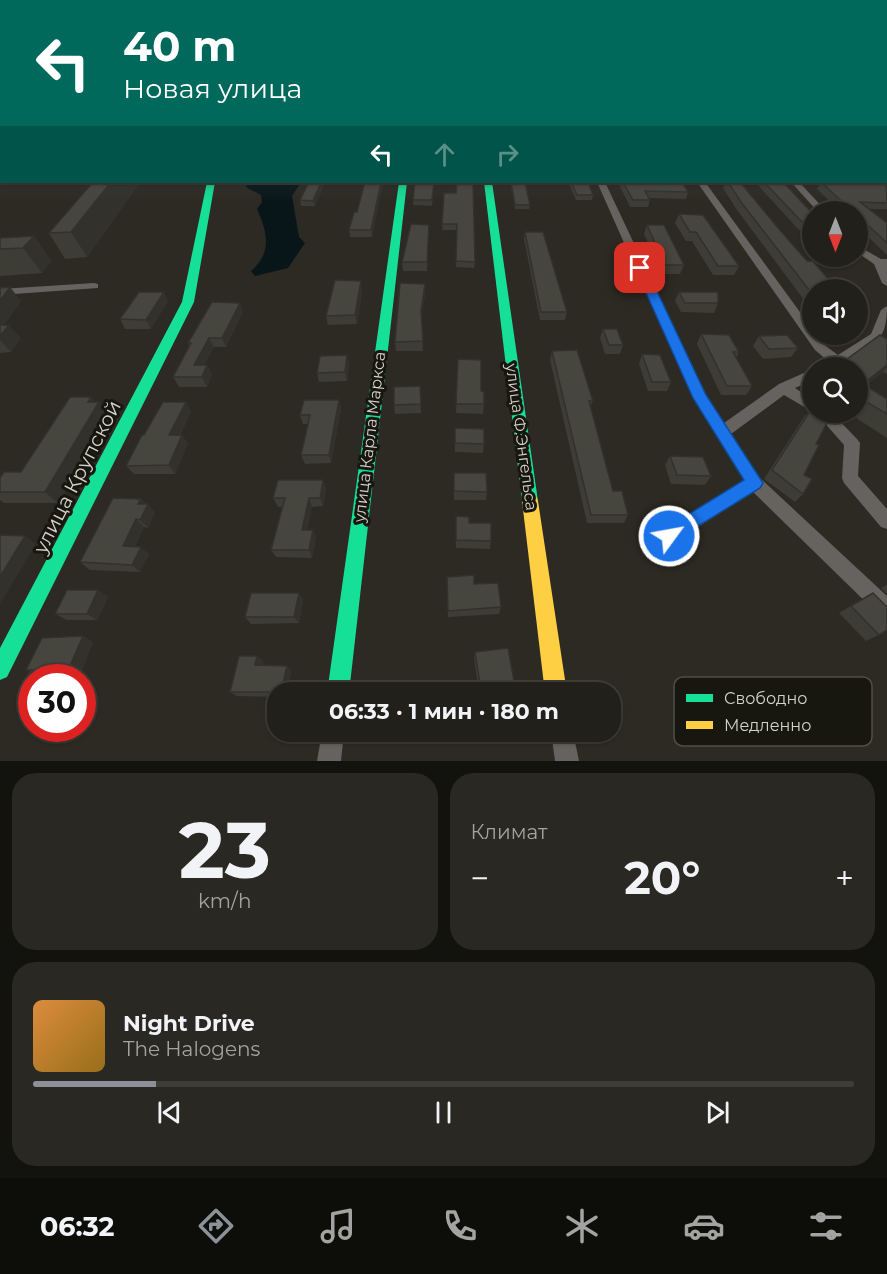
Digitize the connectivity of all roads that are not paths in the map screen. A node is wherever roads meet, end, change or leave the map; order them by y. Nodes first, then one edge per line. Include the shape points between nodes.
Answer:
1 (211, 183) edge
2 (403, 183) edge
3 (488, 183) edge
4 (601, 183) edge
5 (702, 183) edge
6 (796, 183) edge
7 (813, 201) edge
8 (868, 254) edge
9 (883, 262) edge
10 (887, 283) edge
11 (94, 286) dead end
12 (0, 292) edge
13 (887, 310) edge
14 (827, 357) edge
15 (845, 357) edge
16 (802, 379) edge
17 (784, 388) junction
18 (802, 400) edge
19 (833, 423) edge
20 (722, 432) junction
21 (754, 483) junction
22 (887, 521) edge
23 (669, 536) dead end
24 (887, 609) edge
25 (0, 670) edge
26 (339, 682) edge
27 (555, 682) edge
28 (331, 742) edge
29 (564, 742) edge
30 (328, 761) edge
31 (567, 761) edge

1 - 25 street, улица Крупской via 188,302
2 - 26 street, улица Карла Маркса
3 - 27 street, улица Ф.Энгельса
4 - 20 street via 700,398
5 - 14 street
6 - 7 street
8 - 9 street
9 - 10 street
11 - 12 street
13 - 15 street via 876,336
16 - 17 street
17 - 18 street
17 - 20 street
19 - 22 street via 852,443 850,478
20 - 21 street
21 - 23 street
21 - 24 street
28 - 30 street
29 - 31 street

